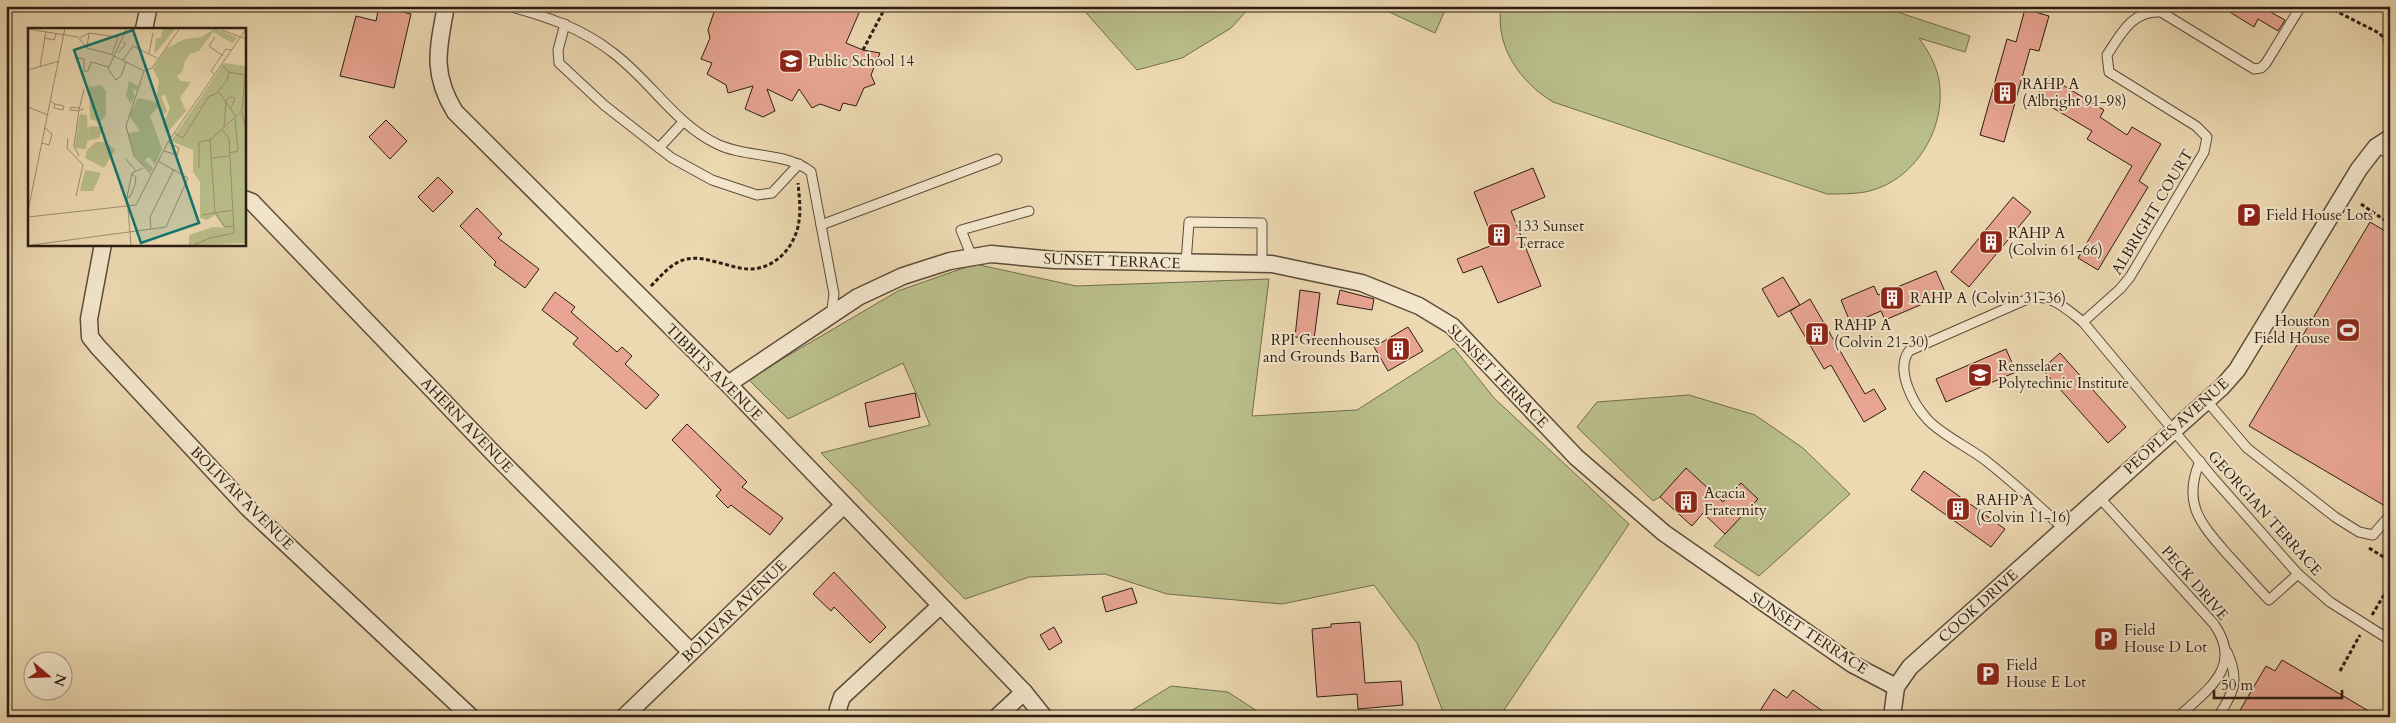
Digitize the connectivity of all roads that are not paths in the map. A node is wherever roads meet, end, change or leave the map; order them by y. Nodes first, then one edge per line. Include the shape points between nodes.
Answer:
1 (149, 6) edge
2 (446, 6) edge
3 (508, 6) edge
4 (2301, 6) edge
5 (565, 24) junction
6 (144, 28) edge
7 (683, 122) junction
8 (2390, 138) edge
9 (659, 148) junction
10 (2383, 150) edge
11 (996, 159) dead end
12 (799, 164) junction
13 (245, 198) edge
14 (1030, 211) dead end
15 (821, 226) junction
16 (103, 245) edge
17 (972, 258) junction
18 (1186, 263) junction
19 (1262, 264) junction
20 (830, 316) junction
21 (2083, 322) junction
22 (728, 384) junction
23 (2206, 400) junction
24 (2173, 430) junction
25 (2200, 461) junction
26 (2099, 497) junction
27 (844, 505) junction
28 (2390, 515) edge
29 (2063, 528) junction
30 (2298, 574) junction
31 (940, 606) junction
32 (2390, 640) edge
33 (2227, 651) junction
34 (692, 652) junction
35 (1896, 687) junction
36 (1024, 692) junction
37 (471, 717) edge
38 (624, 717) edge
39 (838, 717) edge
40 (997, 717) edge
41 (1044, 717) edge
42 (1892, 717) edge
43 (2178, 717) edge
44 (2218, 717) edge

1 - 6 street
2 - 22 street, TIBBITS AVENUE via 438,50 439,74 443,93 455,112
3 - 5 lane
4 - 21 lane, ALBRIGHT COURT via 2261,68 2254,68 2161,12 2143,13 2129,23 2107,54 2109,72 2196,126 2207,138 2207,144 2130,277
5 - 7 lane via 613,52
5 - 9 lane via 558,50 559,63 604,105
7 - 9 lane
7 - 12 lane via 702,137 730,150
8 - 10 street, PEOPLES AVENUE
9 - 12 lane via 712,180 757,195 772,192
10 - 23 street, PEOPLES AVENUE via 2345,192 2253,346 2232,375
11 - 15 lane
12 - 15 lane via 811,172
13 - 34 street, AHERN AVENUE via 252,202 495,455
14 - 17 lane via 961,230
15 - 20 lane via 834,294
16 - 37 street, BOLIVAR AVENUE via 89,319 90,337 248,508
17 - 18 street, SUNSET TERRACE via 991,254 1054,260
17 - 20 street, SUNSET TERRACE via 950,261 903,276
18 - 19 street, SUNSET TERRACE
18 - 19 lane via 1189,222 1262,223
19 - 35 street, SUNSET TERRACE via 1362,283 1419,306 1452,326 1576,457 1664,533 1852,664
20 - 22 street, SUNSET TERRACE
21 - 24 lane, GEORGIAN TERRACE
21 - 29 lane, GEORGIAN TERRACE via 2061,306 2037,296 1909,351 1903,362 1916,402 1928,420 1986,461
22 - 27 street, TIBBITS AVENUE
23 - 24 street, PEOPLES AVENUE
23 - 28 lane via 2247,448 2312,500 2359,532 2373,535
24 - 25 lane, GEORGIAN TERRACE
24 - 26 street, PEOPLES AVENUE
25 - 30 lane, GEORGIAN TERRACE
25 - 30 lane via 2194,474 2193,498 2203,526 2269,600
26 - 29 street, PEOPLES AVENUE
26 - 33 lane, PECK DRIVE via 2214,624
27 - 31 street, TIBBITS AVENUE
27 - 34 street, BOLIVAR AVENUE
29 - 35 street, COOK DRIVE via 1910,667
30 - 32 lane, GEORGIAN TERRACE via 2330,602
31 - 36 street, TIBBITS AVENUE
31 - 39 street via 842,697
33 - 43 lane via 2224,668 2218,678
33 - 44 lane, PECK DRIVE via 2235,678 2233,690
34 - 38 street, BOLIVAR AVENUE
35 - 42 street
36 - 40 street
36 - 41 street, TIBBITS AVENUE

